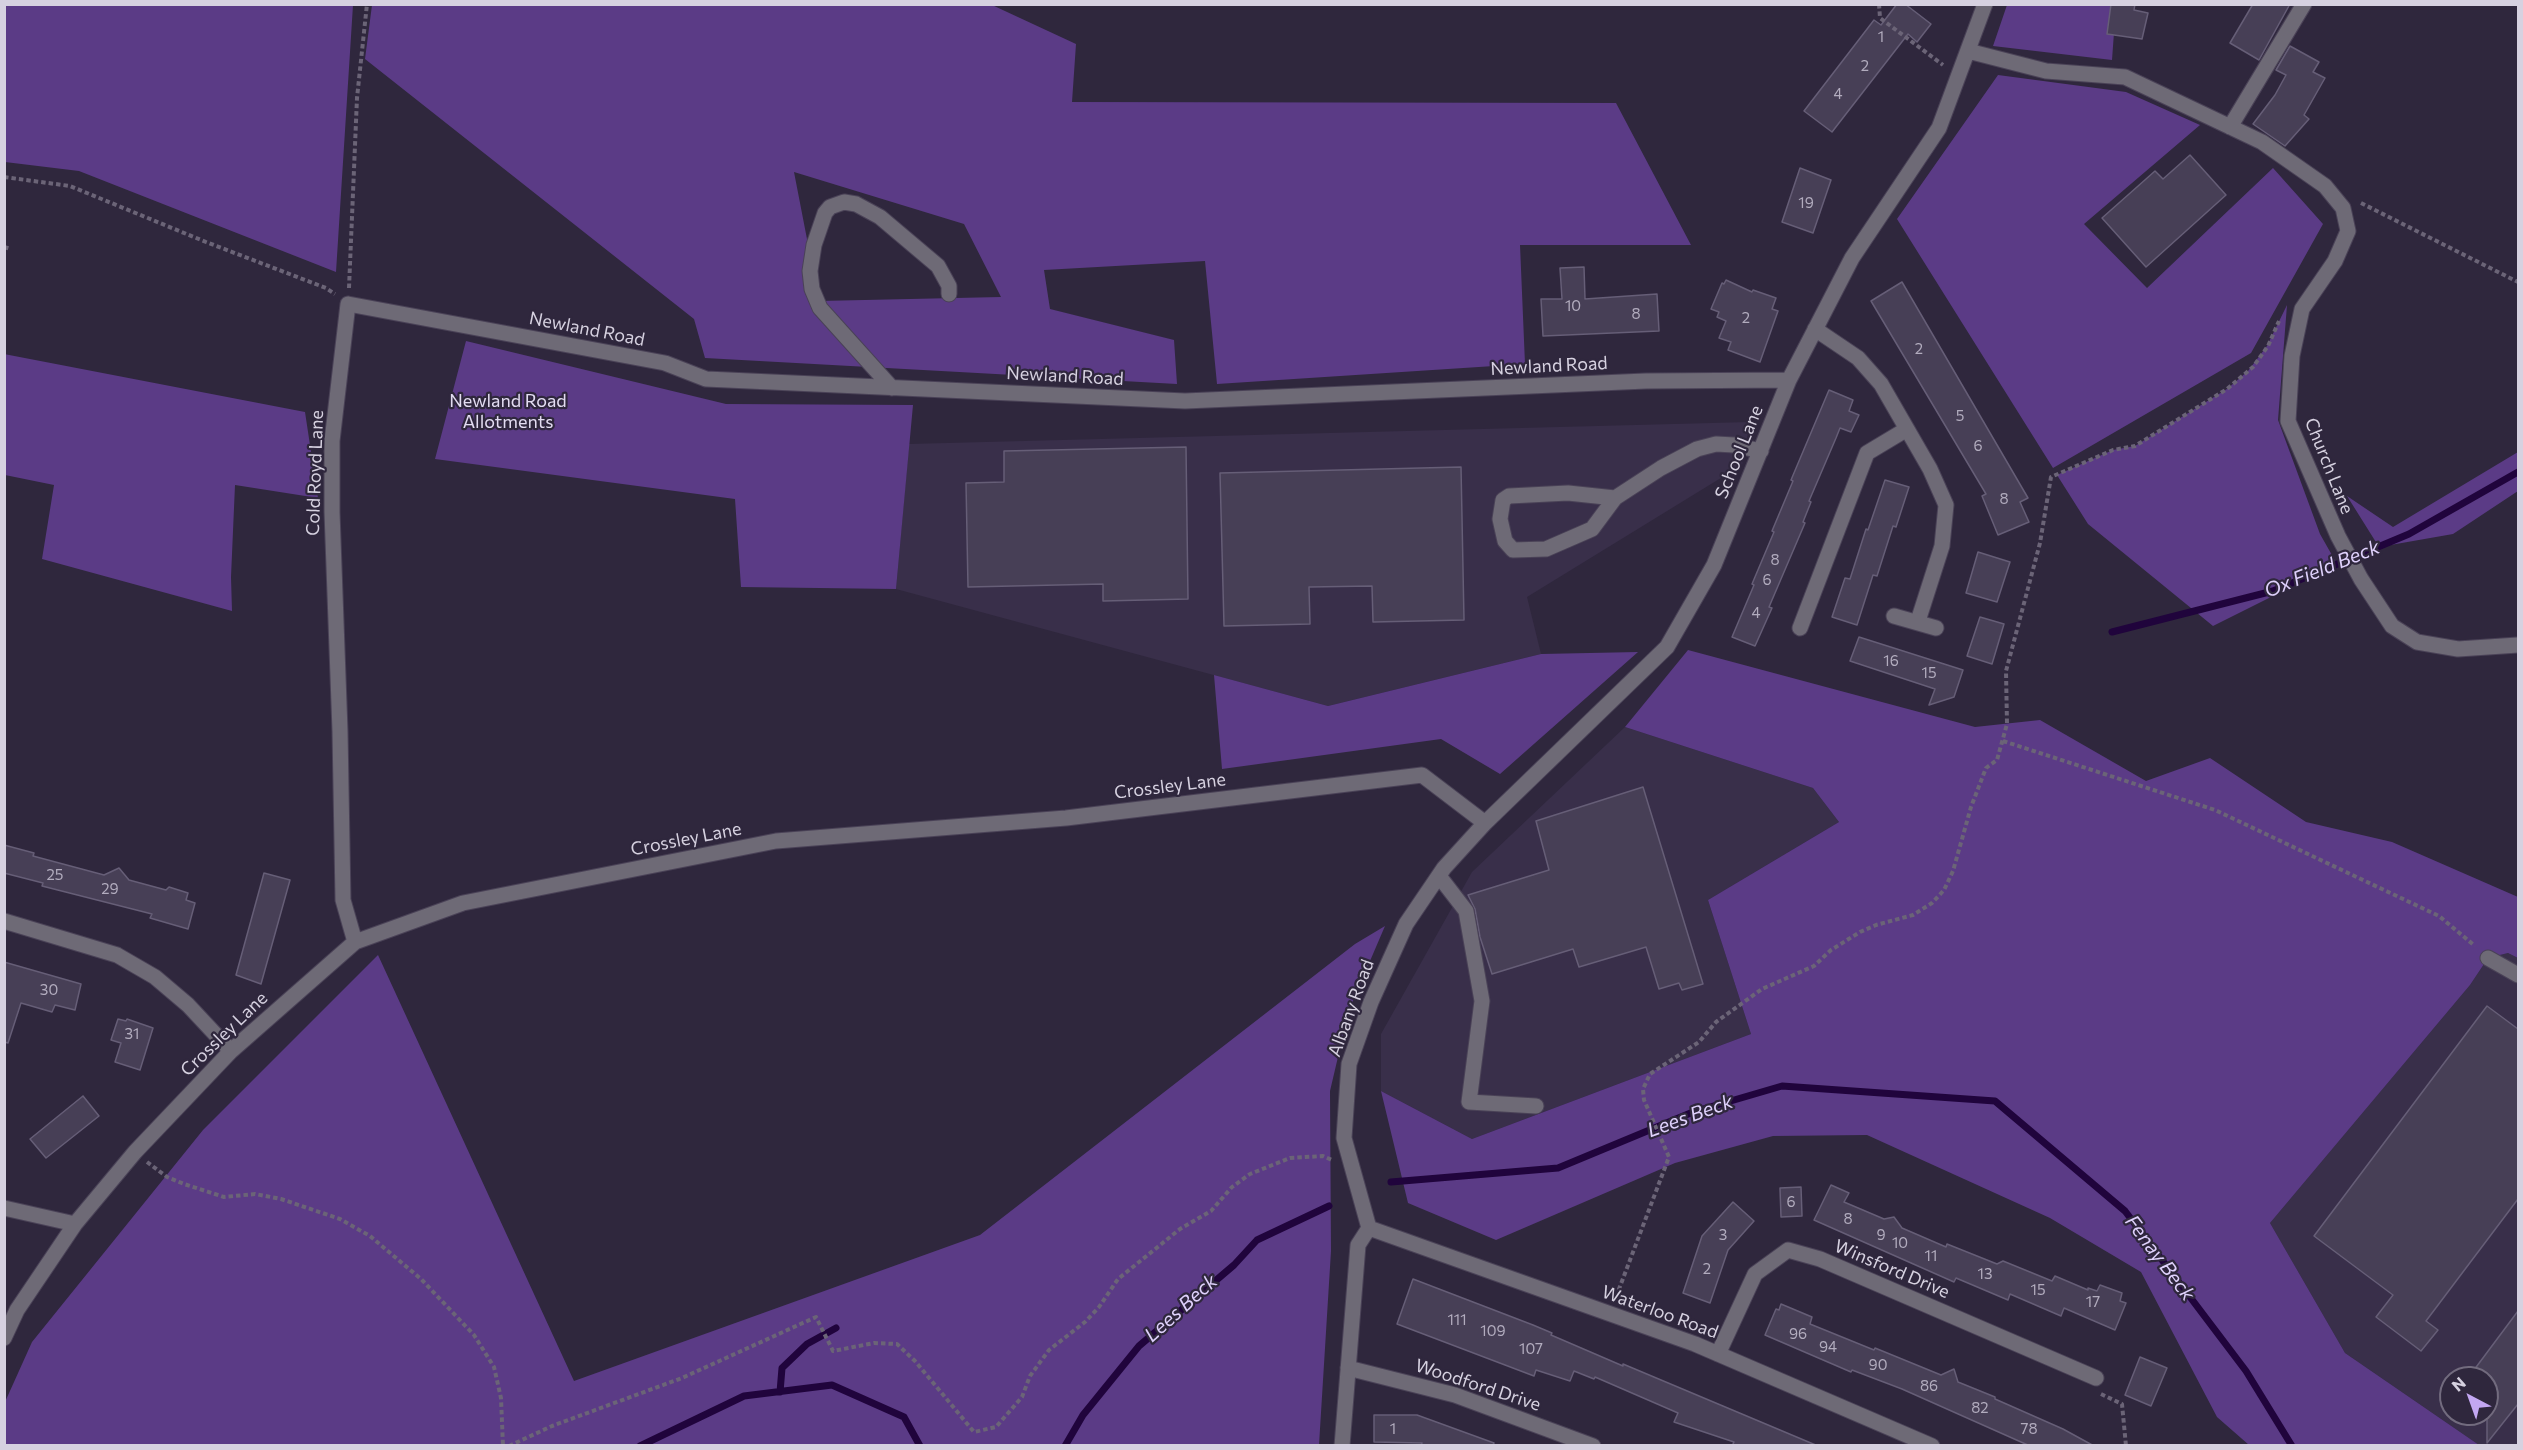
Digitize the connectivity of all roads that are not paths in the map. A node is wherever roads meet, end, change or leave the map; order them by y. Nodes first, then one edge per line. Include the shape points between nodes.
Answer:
1 (1985, 4) edge
2 (2304, 4) edge
3 (1968, 51) junction
4 (2230, 127) junction
5 (949, 294) dead end
6 (348, 304) joint
7 (1815, 329) junction
8 (1789, 380) junction
9 (892, 388) junction
10 (1907, 429) junction
11 (1761, 452) junction
12 (1615, 498) junction
13 (1894, 616) dead end
14 (1918, 621) junction
15 (1800, 628) dead end
16 (1936, 628) dead end
17 (2518, 645) edge
18 (1485, 823) junction
19 (1439, 876) junction
20 (4, 921) edge
21 (355, 942) junction
22 (2488, 958) road end
23 (2518, 975) edge
24 (231, 1051) junction
25 (1536, 1106) dead end
26 (4, 1208) edge
27 (75, 1224) junction
28 (1370, 1228) junction
29 (4, 1338) edge
30 (1718, 1354) junction
31 (1348, 1368) junction
32 (2096, 1378) road end
33 (1342, 1446) edge
34 (1593, 1446) edge
35 (1932, 1446) edge

1 - 3 street, School Lane
2 - 4 street
3 - 4 street via 2046,72 2125,77
3 - 7 street, School Lane via 1939,128 1852,258
4 - 17 street, Church Lane via 2262,142 2325,186 2343,208 2348,231 2335,261 2302,309 2292,356 2288,421 2361,579 2392,627 2417,642 2458,649
5 - 9 street via 950,286 938,266 880,217 844,202 825,213 814,245 812,289 820,308
6 - 9 street, Newland Road via 665,363 706,379
6 - 21 street, Cold Royd Lane via 333,441 332,512 343,900
7 - 8 street, School Lane
7 - 10 street via 1858,358 1881,384
8 - 9 street, Newland Road via 1646,381 1185,401
8 - 11 street, School Lane
10 - 14 street via 1946,505 1942,546
10 - 15 street via 1867,453
11 - 12 street via 1716,444 1697,449
11 - 18 street, School Lane via 1714,565 1667,647
12 - 12 street via 1568,493 1509,496 1503,500 1500,519 1505,541 1513,550 1546,549 1592,529
13 - 14 street
14 - 16 street
18 - 19 street, Albany Road
18 - 21 street, Crossley Lane via 1422,775 1066,818 776,841 463,903
19 - 25 street via 1466,911 1482,1001 1468,1102
19 - 28 street, Albany Road via 1406,924 1371,1002 1349,1064 1344,1138
20 - 24 street via 117,955 145,971 188,1005
21 - 24 street, Crossley Lane
22 - 23 street
24 - 27 street, Crossley Lane via 135,1152
26 - 27 street
27 - 29 street, Crossley Lane via 17,1310
28 - 30 street, Waterloo Road
28 - 31 street via 1358,1245
30 - 32 street, Winsford Drive via 1755,1274 1788,1250 1820,1259
30 - 35 street, Waterloo Road
31 - 33 street
31 - 34 street, Woodford Drive via 1455,1395

